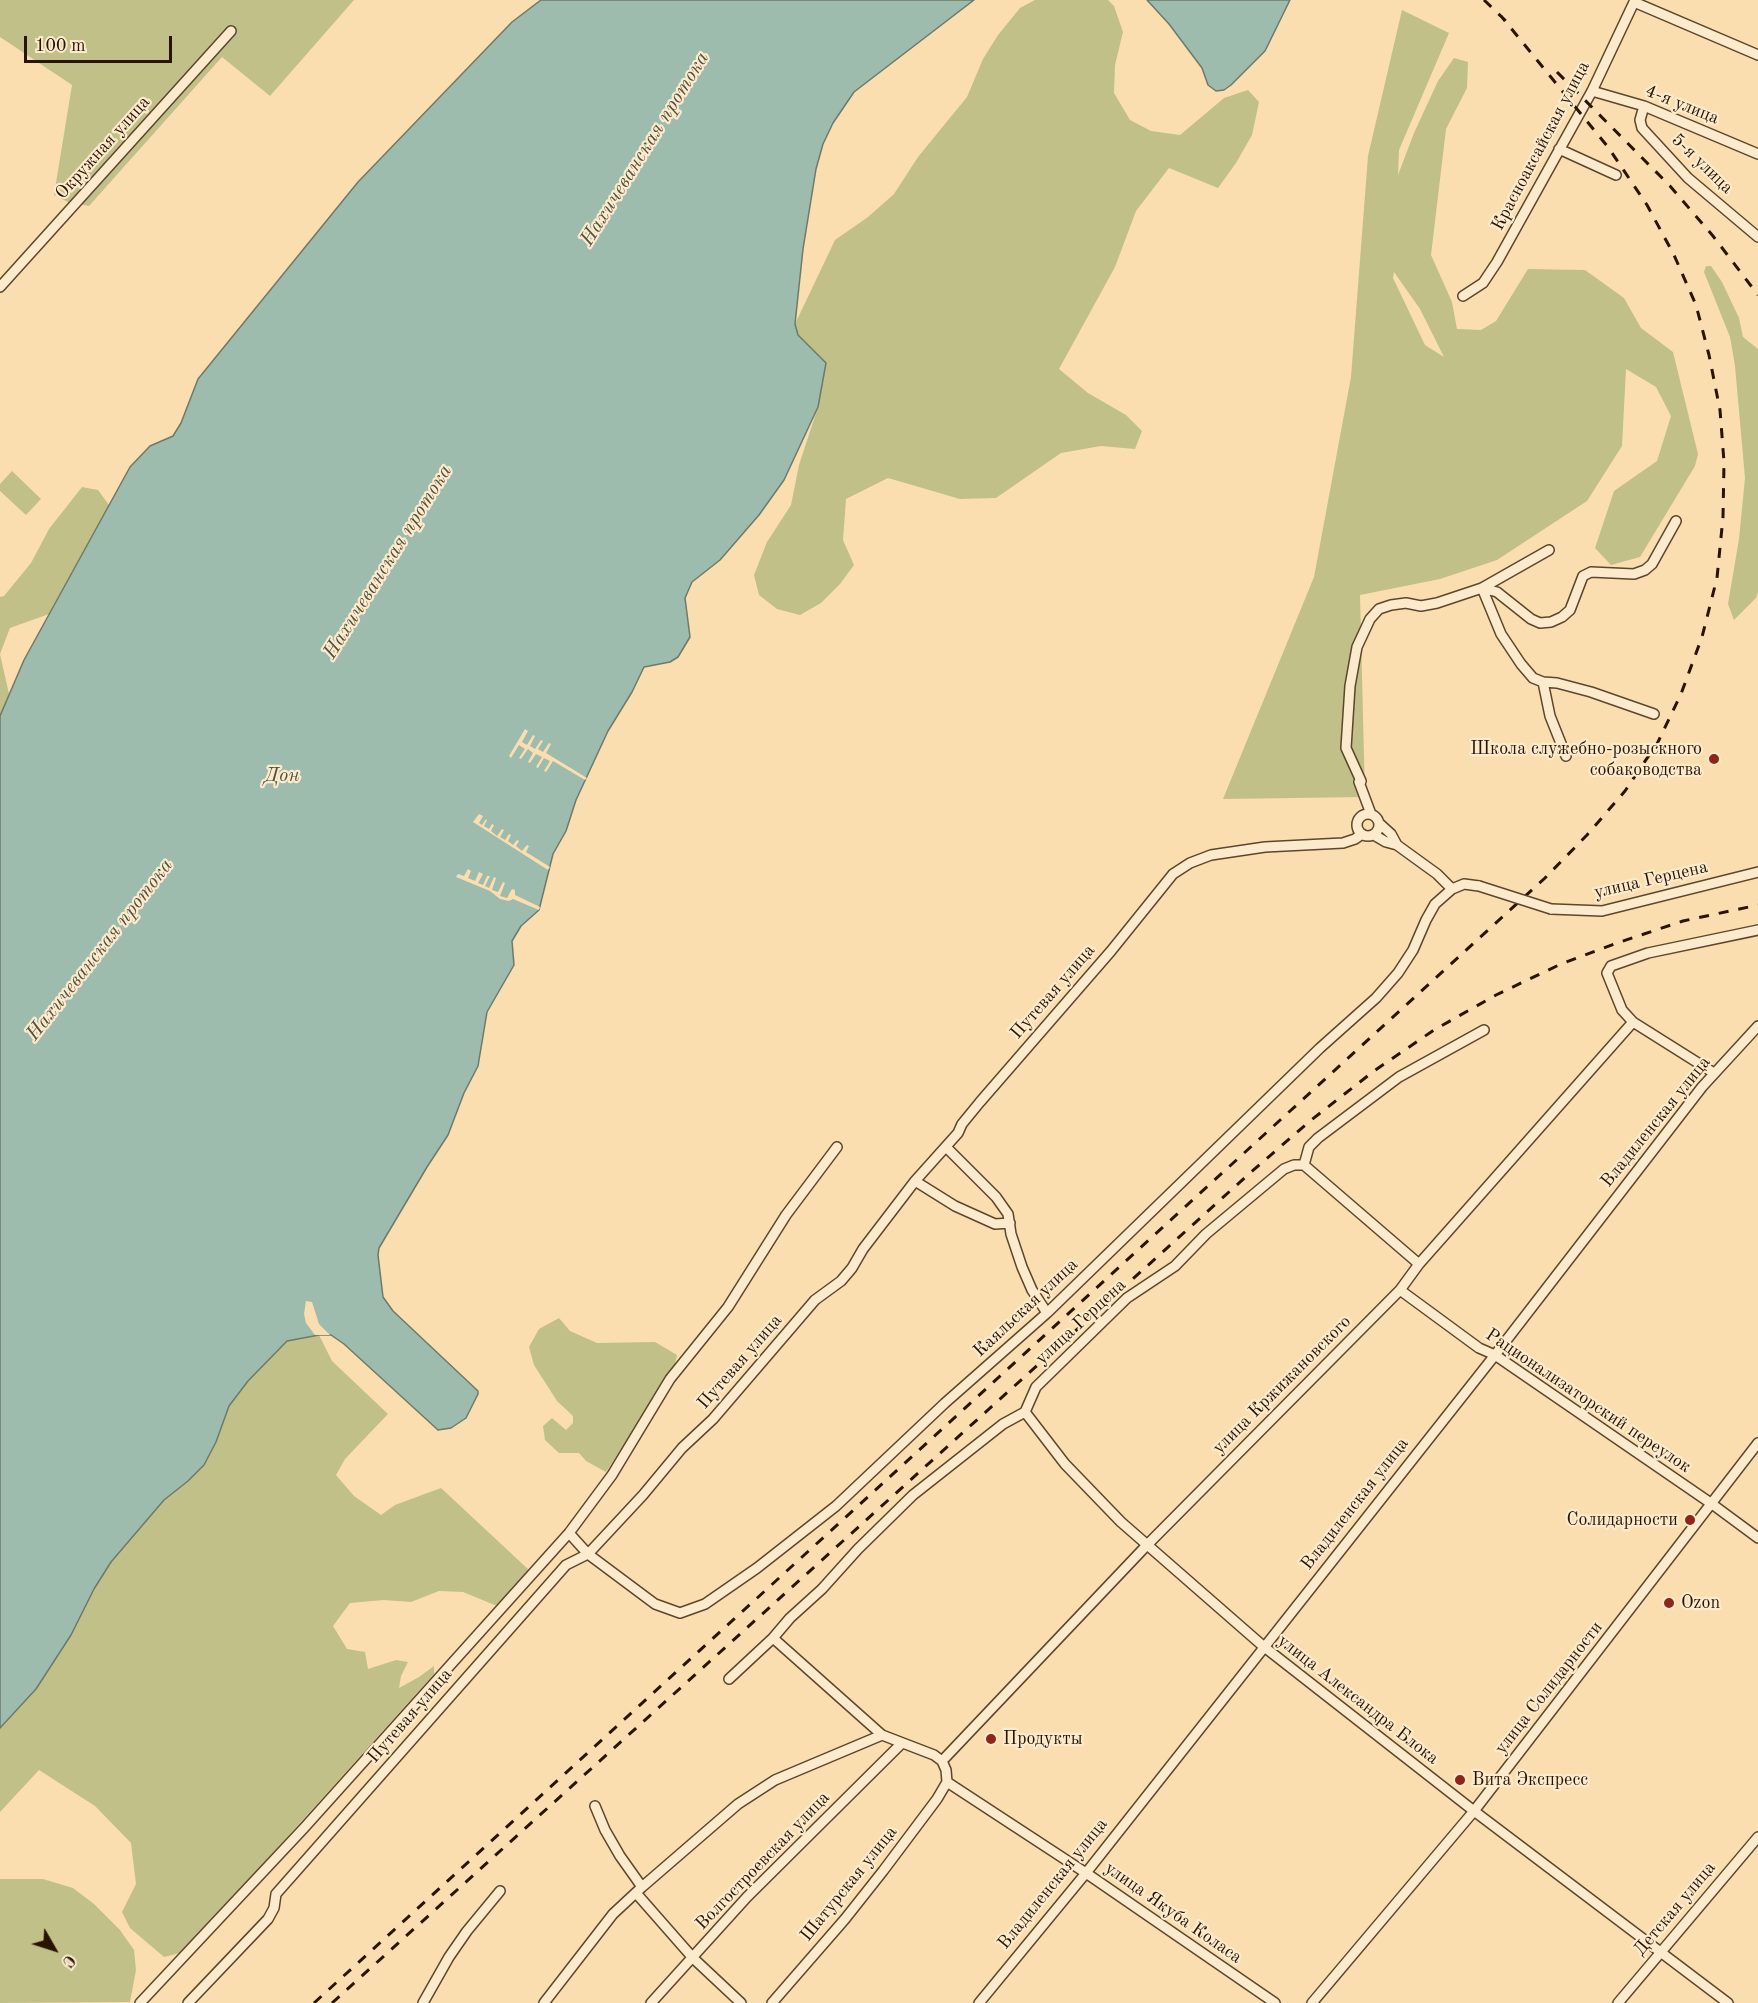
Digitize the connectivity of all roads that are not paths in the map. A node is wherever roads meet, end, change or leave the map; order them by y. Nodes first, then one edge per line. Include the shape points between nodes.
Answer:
1 (1635, 1) edge
2 (231, 32) dead end
3 (1758, 55) edge
4 (1592, 91) junction
5 (1644, 106) junction
6 (1559, 149) junction
7 (1757, 150) edge
8 (1616, 175) dead end
9 (1758, 237) edge
10 (0, 287) edge
11 (1463, 296) dead end
12 (1676, 521) dead end
13 (1549, 550) dead end
14 (1482, 588) junction
15 (1543, 682) junction
16 (1654, 714) dead end
17 (1566, 756) dead end
18 (1371, 814) junction
19 (1380, 824) junction
20 (1362, 834) junction
21 (1374, 835) junction
22 (1397, 845) junction
23 (1758, 873) edge
24 (1452, 889) junction
25 (1758, 930) edge
26 (1634, 1022) junction
27 (1758, 1026) edge
28 (1484, 1030) dead end
29 (1714, 1073) junction
30 (946, 1146) junction
31 (837, 1147) dead end
32 (1304, 1165) junction
33 (915, 1181) junction
34 (1010, 1223) junction
35 (1419, 1264) junction
36 (1400, 1290) junction
37 (1047, 1313) junction
38 (1495, 1354) junction
39 (1025, 1412) junction
40 (1758, 1443) edge
41 (1712, 1504) junction
42 (569, 1533) junction
43 (1758, 1538) edge
44 (1147, 1545) junction
45 (588, 1554) junction
46 (773, 1638) junction
47 (1263, 1646) junction
48 (729, 1679) dead end
49 (882, 1735) junction
50 (902, 1743) junction
51 (942, 1761) junction
52 (947, 1782) junction
53 (595, 1806) dead end
54 (1474, 1811) junction
55 (1758, 1837) edge
56 (1086, 1873) junction
57 (639, 1890) junction
58 (500, 1891) dead end
59 (1660, 1952) junction
60 (693, 1958) junction
61 (140, 2003) edge
62 (188, 2003) edge
63 (423, 2003) edge
64 (544, 2003) edge
65 (651, 2003) edge
66 (741, 2003) edge
67 (772, 2003) edge
68 (979, 2003) edge
69 (1275, 2003) edge
70 (1312, 2003) edge
71 (1618, 2003) edge
72 (1728, 2003) edge

1 - 3 street
1 - 4 street, Красноаксайская улица
2 - 10 street, Окружная улица
4 - 5 street, 4-я улица
4 - 6 street, Красноаксайская улица
5 - 7 street, 4-я улица
5 - 9 street, 5-я улица via 1642,128 1688,177
6 - 8 street
6 - 11 street, Красноаксайская улица via 1497,262 1483,283
12 - 14 street via 1652,564 1634,574 1591,572 1583,576 1570,610 1551,622 1531,619 1497,592
13 - 14 street
14 - 15 street via 1502,634 1521,664 1533,678
14 - 18 street via 1421,606 1391,605 1379,609 1370,619 1358,647 1350,686 1346,747
15 - 16 street via 1591,692
15 - 17 street via 1550,716
18 - 19 street, Путевая улица
18 - 20 street via 1358,821
19 - 21 street
19 - 22 street, Путевая улица
20 - 21 street, Путевая улица
20 - 30 street, Путевая улица via 1342,843 1265,847 1211,855 1190,862 1173,874
21 - 22 street, Путевая улица
22 - 24 street, Путевая улица
23 - 24 street, улица Герцена, bridge via 1602,911 1551,909 1479,886 1464,884
24 - 37 street, Каяльская улица via 1436,904 1413,950 1376,998
25 - 26 street via 1648,953 1611,966 1607,973 1622,1010
26 - 29 street
26 - 35 street, улица Кржижановского
27 - 29 street, Владиленская улица
28 - 32 street via 1400,1077 1318,1138 1309,1147
29 - 38 street, Владиленская улица
30 - 33 street, Путевая улица
30 - 34 street via 996,1197
31 - 42 street, Путевая улица via 786,1215 728,1307 670,1378 612,1475
32 - 35 street
32 - 39 street, улица Герцена via 1284,1169 1206,1234 1175,1266 1127,1298 1036,1387
33 - 34 street via 955,1206 995,1224
33 - 45 street, Путевая улица via 852,1269 815,1300 713,1419 682,1448
34 - 37 street via 1022,1267
35 - 36 street, улица Кржижановского
36 - 38 street, Рационализаторский переулок via 1479,1348
36 - 44 street, улица Кржижановского
37 - 45 street, Каяльская улица via 836,1506 705,1604 680,1613 655,1604
38 - 41 street, Рационализаторский переулок
38 - 47 street, Владиленская улица
39 - 44 street, улица Александра Блока via 1065,1464
39 - 46 street via 1003,1424 913,1495
40 - 41 street, улица Солидарности
41 - 43 street, Рационализаторский переулок
41 - 54 street, улица Солидарности
42 - 45 street, Каяльская улица
42 - 61 street, Путевая улица via 304,1828
44 - 47 street, улица Александра Блока
44 - 51 street, улица Кржижановского
45 - 62 street, Путевая улица via 566,1565 276,1894 268,1919
46 - 48 street
46 - 49 street
47 - 54 street, улица Александра Блока
47 - 56 street, Владиленская улица
49 - 50 street
49 - 57 street via 755,1791
50 - 51 street
50 - 60 street, Волгостроевская улица via 747,1897
51 - 52 street
52 - 56 street, улица Якуба Коласа
52 - 67 street, Шатурская улица via 883,1871
53 - 57 street via 604,1830
54 - 59 street, улица Александра Блока
54 - 70 street, улица Солидарности
55 - 59 street, Детская улица
56 - 68 street, Владиленская улица
56 - 69 street, улица Якуба Коласа
57 - 60 street
57 - 64 street via 614,1914
58 - 63 street via 449,1957
59 - 71 street, Детская улица
59 - 72 street, улица Александра Блока
60 - 65 street, Волгостроевская улица
60 - 66 street

